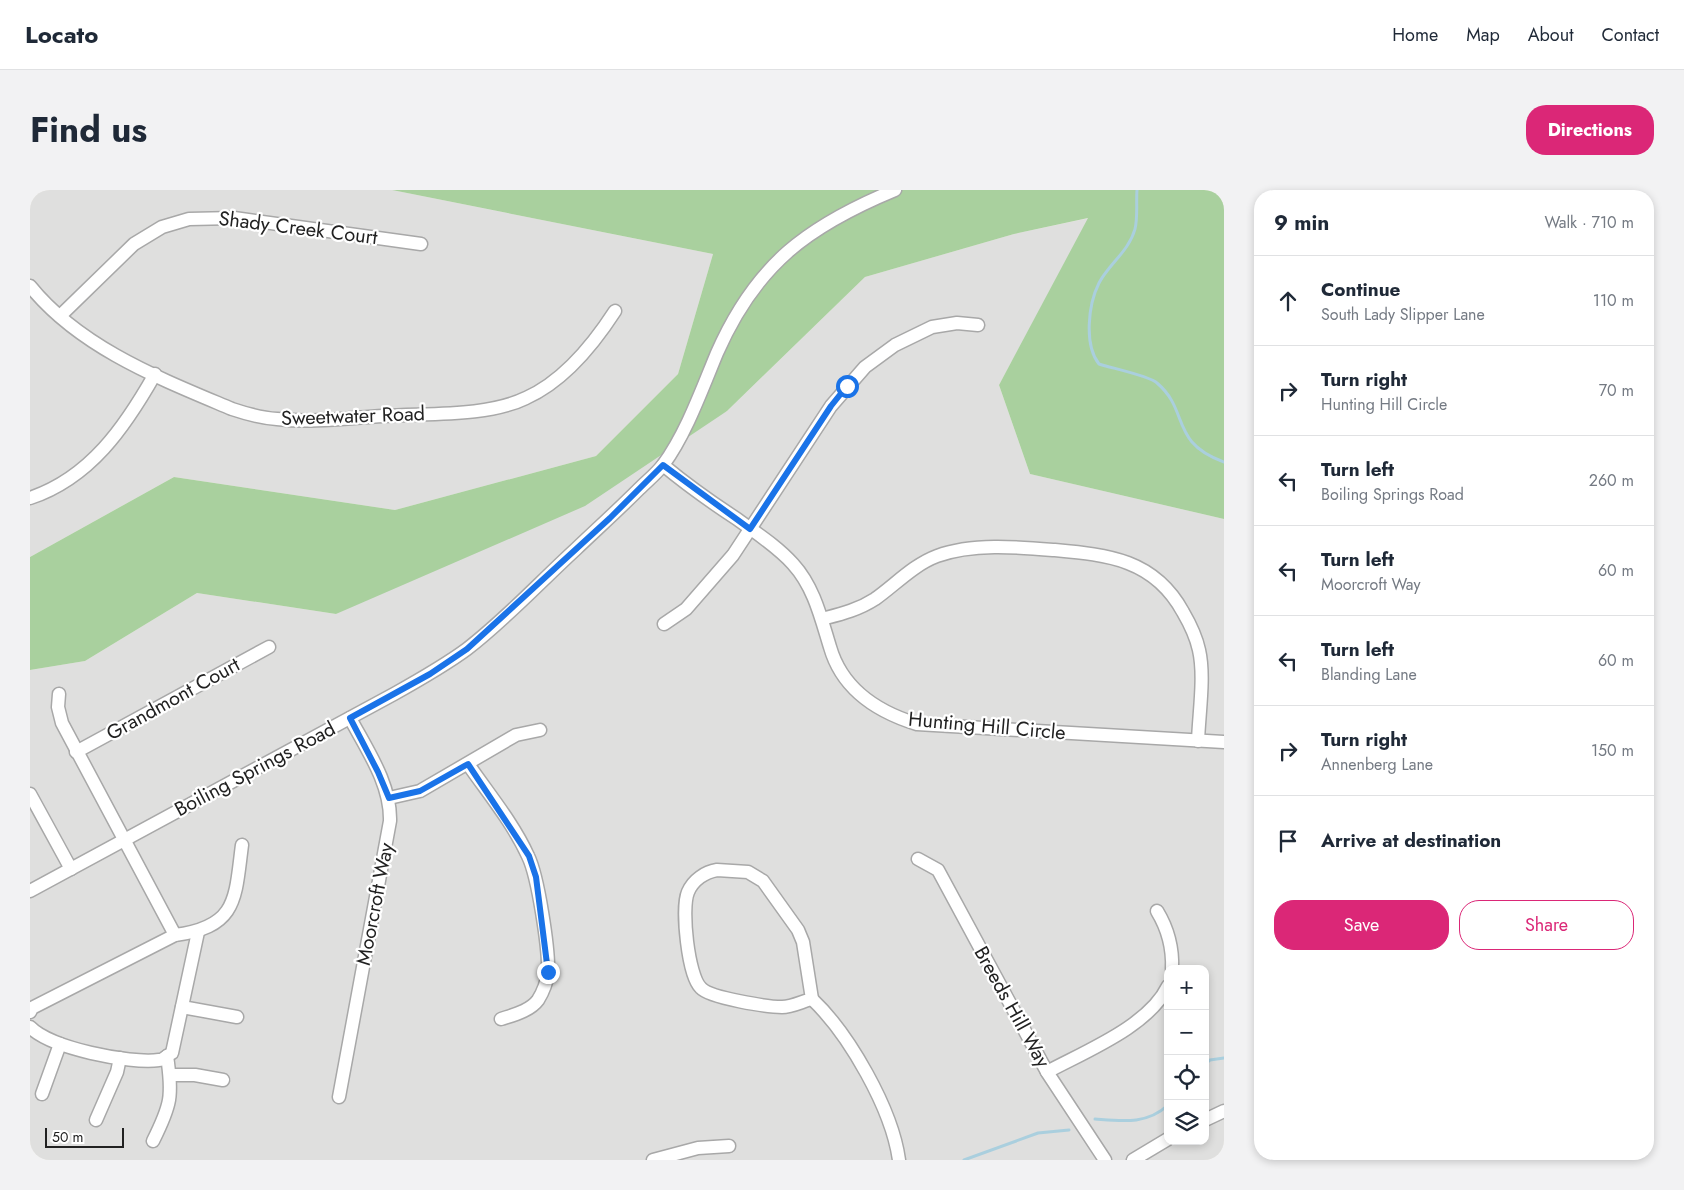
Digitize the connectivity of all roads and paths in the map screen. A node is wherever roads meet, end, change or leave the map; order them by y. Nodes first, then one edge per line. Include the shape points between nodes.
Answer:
1 (895, 190) edge
2 (422, 244) dead end
3 (30, 286) edge
4 (615, 311) dead end
5 (60, 316) junction
6 (978, 325) dead end
7 (155, 374) junction
8 (663, 465) junction
9 (30, 498) edge
10 (750, 529) junction
11 (822, 619) junction
12 (664, 624) dead end
13 (269, 647) dead end
14 (59, 694) dead end
15 (350, 718) junction
16 (540, 730) dead end
17 (1198, 741) junction
18 (1224, 742) edge
19 (76, 752) junction
20 (468, 764) junction
21 (30, 794) edge
22 (389, 798) junction
23 (124, 840) junction
24 (242, 845) dead end
25 (918, 858) dead end
26 (71, 869) junction
27 (30, 891) edge
28 (1157, 911) dead end
29 (198, 932) junction
30 (175, 935) junction
31 (1172, 965) edge
32 (1164, 992) edge
33 (812, 998) junction
34 (182, 1007) junction
35 (30, 1012) edge
36 (237, 1017) dead end
37 (502, 1019) dead end
38 (30, 1027) edge
39 (60, 1044) junction
40 (167, 1056) junction
41 (120, 1058) junction
42 (1047, 1072) junction
43 (170, 1074) junction
44 (223, 1080) dead end
45 (42, 1094) dead end
46 (339, 1097) dead end
47 (1224, 1111) edge
48 (1209, 1118) edge
49 (96, 1120) dead end
50 (153, 1141) dead end
51 (1164, 1141) edge
52 (729, 1146) dead end
53 (653, 1160) edge
54 (899, 1160) edge
55 (1105, 1160) edge
56 (1133, 1160) edge

1 - 8 street, Boiling Springs Road via 854,207 819,227 782,256 766,274 727,332 694,410
2 - 5 street, Shady Creek Court via 234,218 189,219 162,227 134,244
3 - 5 street, Sweetwater Road
4 - 7 street, Sweetwater Road via 559,377 528,397 493,408 335,419 276,419 232,409
5 - 7 street, Sweetwater Road via 90,340
6 - 10 street via 956,323 932,327 895,345 865,368 831,406
7 - 9 street via 124,424 96,458 62,483
8 - 10 street, Hunting Hill Circle
8 - 15 street, Boiling Springs Road via 467,649 430,674
10 - 11 street, Hunting Hill Circle via 796,567
10 - 12 street via 733,555 686,609
11 - 17 street, Hunting Hill Circle via 830,650 849,683 874,706 897,718 917,724
11 - 17 street via 864,606 916,567 951,552 1038,549 1122,560 1144,570 1164,585 1180,606 1194,634 1201,662
13 - 19 street, Grandmont Court
14 - 19 street via 62,723
15 - 22 street, Moorcroft Way
15 - 23 street, Boiling Springs Road
16 - 20 street via 516,735
17 - 18 street, Hunting Hill Circle
19 - 23 street
20 - 22 street via 420,791
20 - 37 street via 529,856 536,877 546,950 548,972 537,1002
21 - 26 street
22 - 46 street, Moorcroft Way via 390,821
23 - 26 street, Boiling Springs Road
23 - 30 street
24 - 29 street via 234,900 220,917
25 - 42 street, Breeds Hill Way via 938,870
26 - 27 street, Boiling Springs Road
28 - 31 street via 1168,929
29 - 30 street
29 - 34 street
30 - 35 street via 32,1008
32 - 42 street via 1153,1009 1138,1021
33 - 33 street via 801,936 763,881 748,872 717,870 695,880 688,891 686,903 690,968 701,988 716,996 782,1007
33 - 54 street via 834,1021 851,1047 892,1128
34 - 36 street
34 - 40 street via 172,1053
38 - 39 street via 38,1035
39 - 41 street
39 - 45 street
40 - 41 street via 160,1060
40 - 43 street
41 - 49 street
42 - 55 street, Breeds Hill Way
43 - 44 street
43 - 50 street via 168,1110
47 - 48 street
51 - 56 street
52 - 53 street via 698,1148

